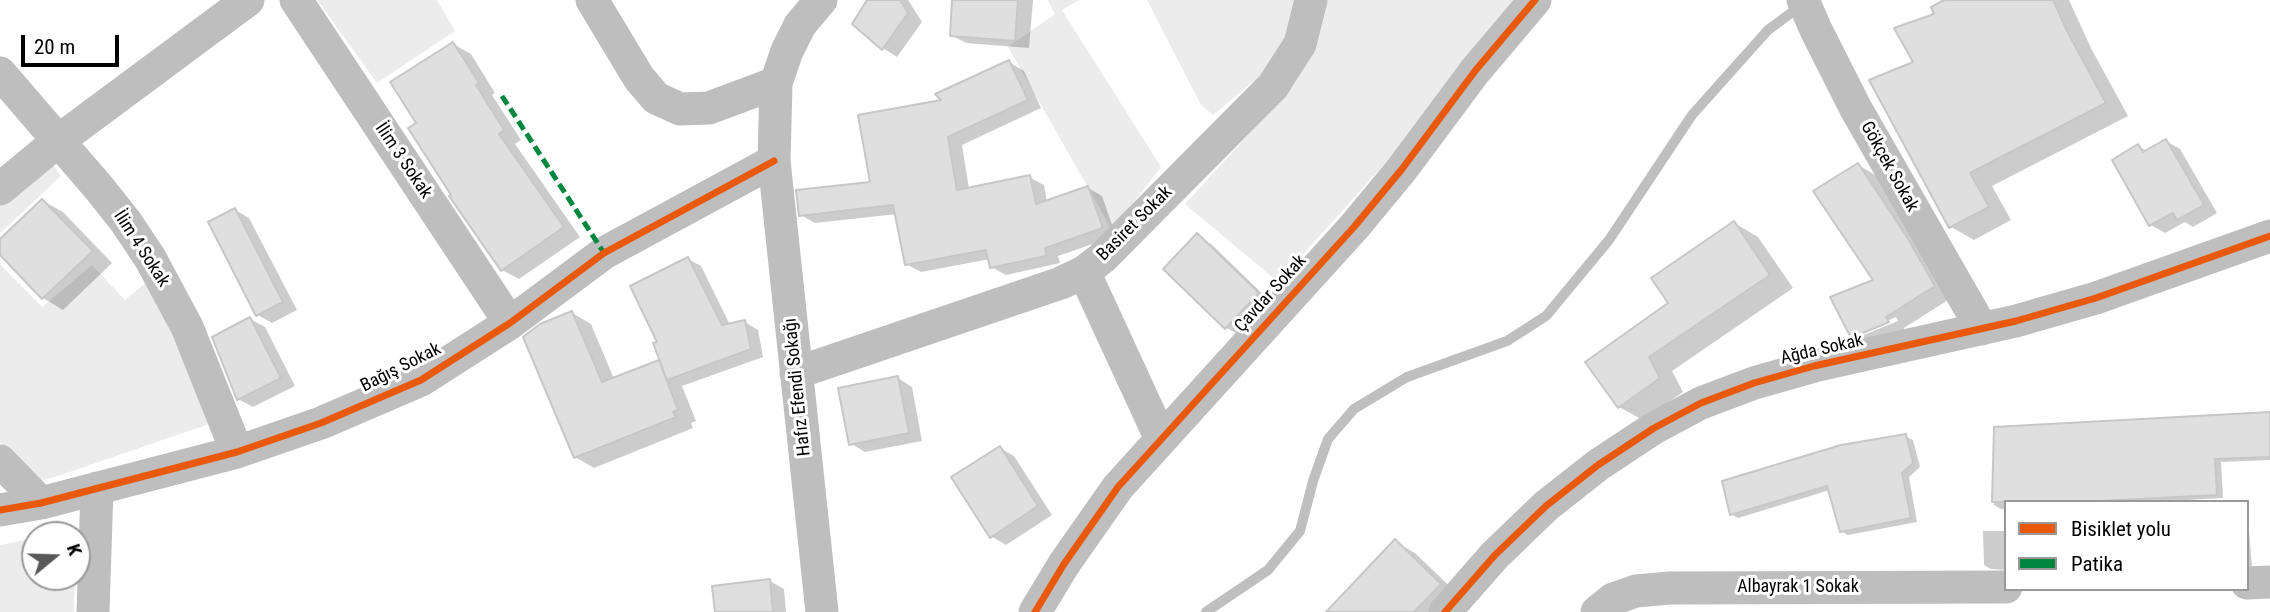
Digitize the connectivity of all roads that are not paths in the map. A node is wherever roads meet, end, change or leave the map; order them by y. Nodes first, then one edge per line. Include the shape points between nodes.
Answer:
1 (248, 0) edge
2 (296, 0) edge
3 (592, 0) edge
4 (821, 0) edge
5 (1311, 0) edge
6 (1535, 0) edge
7 (1810, 15) edge
8 (0, 73) edge
9 (776, 83) junction
10 (58, 141) junction
11 (774, 161) junction
12 (0, 190) edge
13 (2270, 236) edge
14 (1084, 272) junction
15 (510, 323) junction
16 (1982, 329) junction
17 (796, 373) junction
18 (1161, 439) junction
19 (237, 452) junction
20 (0, 461) edge
21 (97, 488) junction
22 (41, 503) junction
23 (0, 510) edge
24 (2270, 582) edge
25 (2249, 583) edge
26 (2004, 587) edge
27 (93, 612) edge
28 (822, 612) edge
29 (1035, 612) edge
30 (1444, 612) edge
31 (1597, 612) edge

1 - 10 street
2 - 15 street, İlim 3 Sokak
3 - 9 street via 639,78 656,98 680,109 709,108
4 - 9 street, Hafız Efendi Sokağı via 800,25
5 - 14 street, Basiret Sokak via 1300,44 1273,86
6 - 18 street, Çavdar Sokak via 1354,227
7 - 16 street, Gökçek Sokak via 1856,109
8 - 10 street, İlim 4 Sokak
9 - 11 street, Hafız Efendi Sokağı
10 - 12 street
10 - 19 street, İlim 4 Sokak via 150,258 187,327
11 - 15 street, Bağış Sokak via 604,253
11 - 17 street, Hafız Efendi Sokağı
13 - 16 street, Ağda Sokak via 2096,298
14 - 17 street, Basiret Sokak
14 - 18 street
15 - 19 street, Bağış Sokak via 421,380 321,424
16 - 30 street, Ağda Sokak via 1814,366 1701,402 1598,465 1546,506
17 - 28 street, Hafız Efendi Sokağı
18 - 29 street, Çavdar Sokak via 1088,528
19 - 21 street, Bağış Sokak
20 - 22 street
21 - 22 street, Bağış Sokak
21 - 27 street
22 - 23 street, Bağış Sokak
24 - 25 street
26 - 31 street, Albayrak 1 Sokak via 1670,588 1636,591 1613,599

